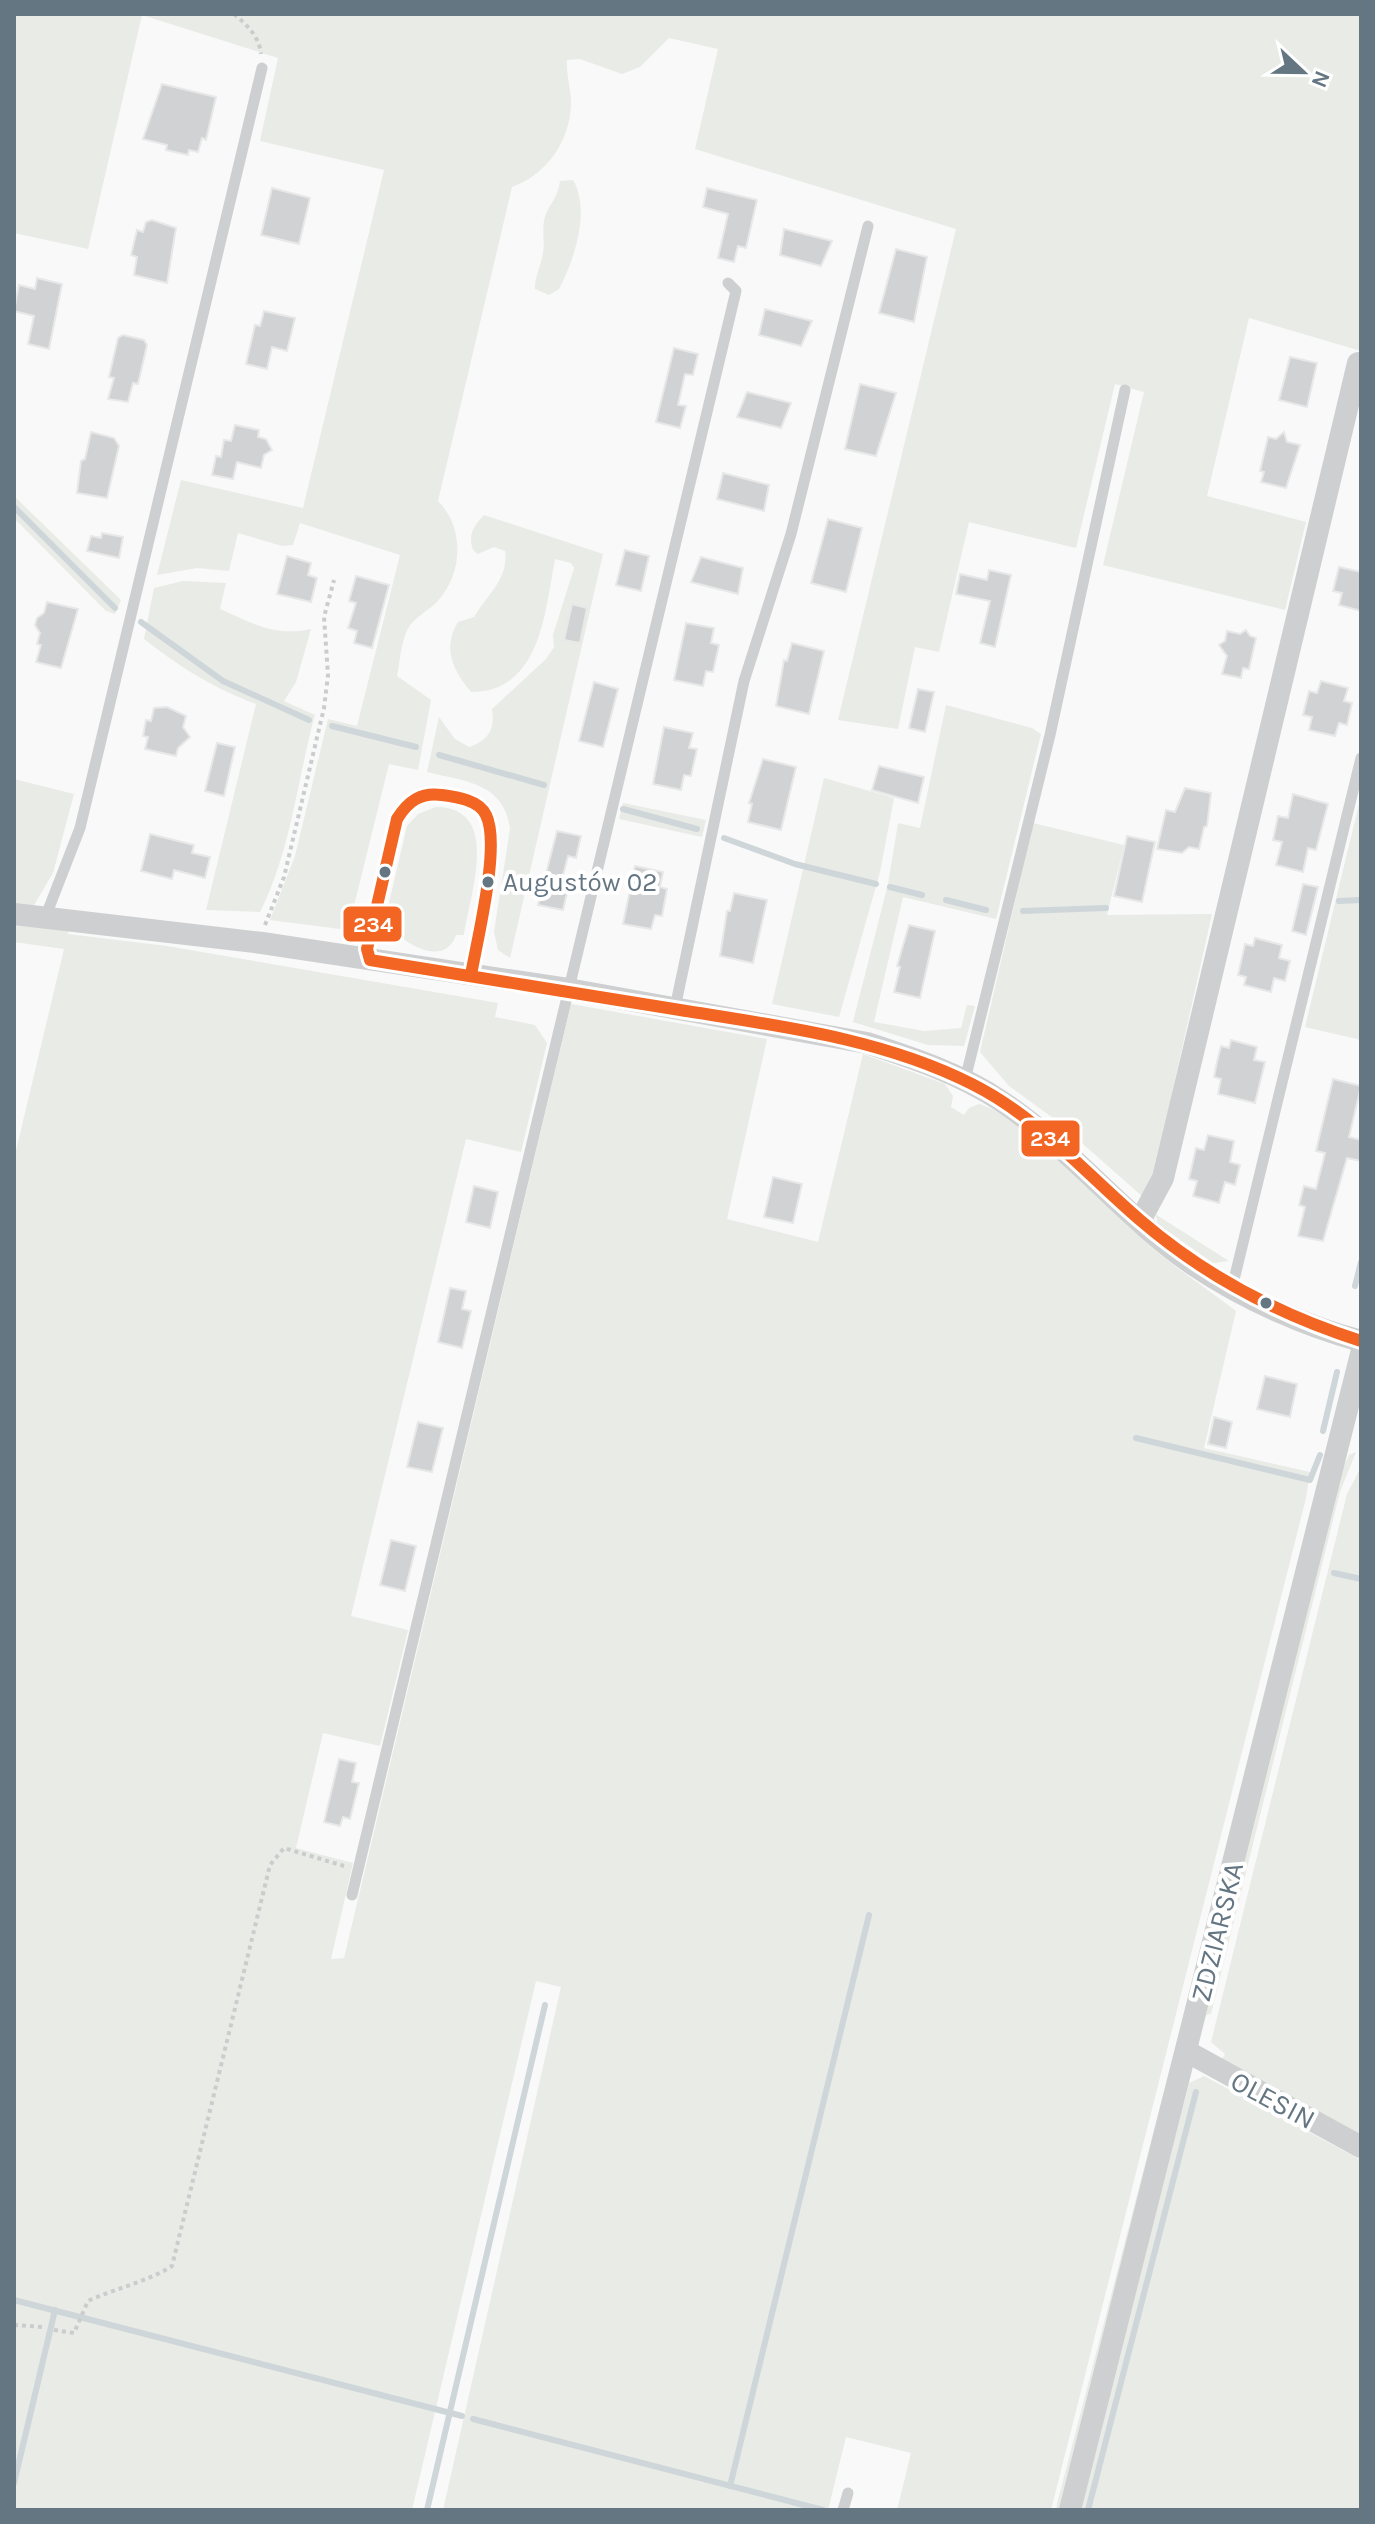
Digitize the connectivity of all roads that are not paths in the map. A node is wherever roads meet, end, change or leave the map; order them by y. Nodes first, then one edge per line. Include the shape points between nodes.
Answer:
1 (262, 68) road end
2 (868, 226) dead end
3 (728, 283) dead end
4 (1358, 363) dead end
5 (1125, 390) dead end
6 (1361, 758) edge
7 (14, 914) edge
8 (45, 918) junction
9 (370, 960) junction
10 (471, 975) junction
11 (568, 989) junction
12 (675, 1008) junction
13 (965, 1080) junction
14 (1140, 1221) junction
15 (1232, 1288) junction
16 (1361, 1341) edge
17 (1361, 1354) edge
18 (1351, 1440) edge
19 (352, 1895) dead end
20 (1186, 2051) junction
21 (1361, 2147) edge
22 (848, 2493) dead end
23 (843, 2510) edge
24 (1070, 2510) edge

1 - 8 lane via 80,828
2 - 12 lane via 791,534 744,681
3 - 11 lane via 736,291
4 - 14 street via 1163,1178
5 - 13 lane via 1050,735
6 - 15 lane
7 - 8 street
8 - 9 street
9 - 10 street
9 - 10 lane via 367,949 397,819 414,798 435,794 478,806 490,824
10 - 11 street
11 - 12 street
11 - 19 lane
12 - 13 street via 867,1043
13 - 14 street via 1032,1123
14 - 15 street
15 - 16 street
17 - 18 street, ZDZIARSKA
18 - 20 street, ZDZIARSKA
20 - 21 street, OLESIN
20 - 24 street, ZDZIARSKA
22 - 23 lane

